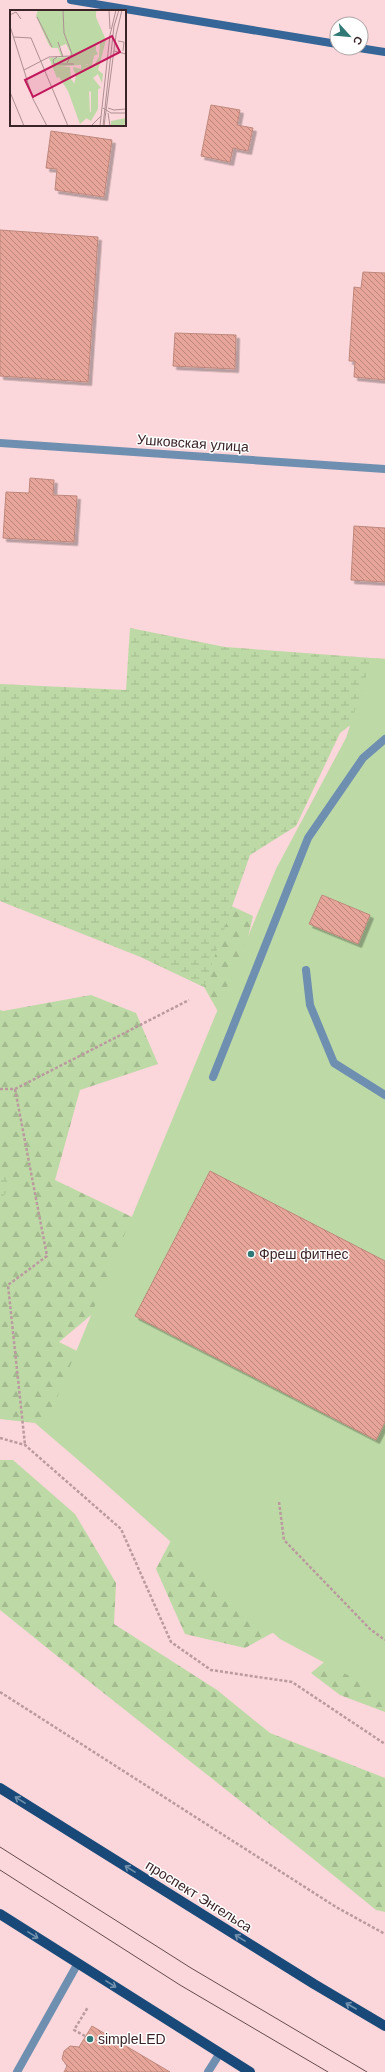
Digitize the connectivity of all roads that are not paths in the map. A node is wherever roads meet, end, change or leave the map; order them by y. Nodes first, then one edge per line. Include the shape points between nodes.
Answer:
1 (71, 0) edge
2 (329, 43) edge
3 (369, 50) edge
4 (385, 52) edge
5 (0, 443) edge
6 (385, 469) edge
7 (385, 739) edge
8 (306, 970) dead end
9 (213, 1077) dead end
10 (385, 1095) edge
11 (0, 1788) edge
12 (0, 1914) edge
13 (78, 1963) junction
14 (385, 2026) edge
15 (220, 2053) junction
16 (17, 2072) edge
17 (208, 2072) edge
18 (250, 2072) edge

1 - 2 street
3 - 4 street
5 - 6 street, Ушковская улица
7 - 9 street via 363,758 308,838
8 - 10 street via 310,1005 334,1063
14 -> 11 main road, проспект Энгельса
12 -> 13 main road
13 -> 15 main road
13 - 16 street
15 - 17 street
15 - 18 main road

